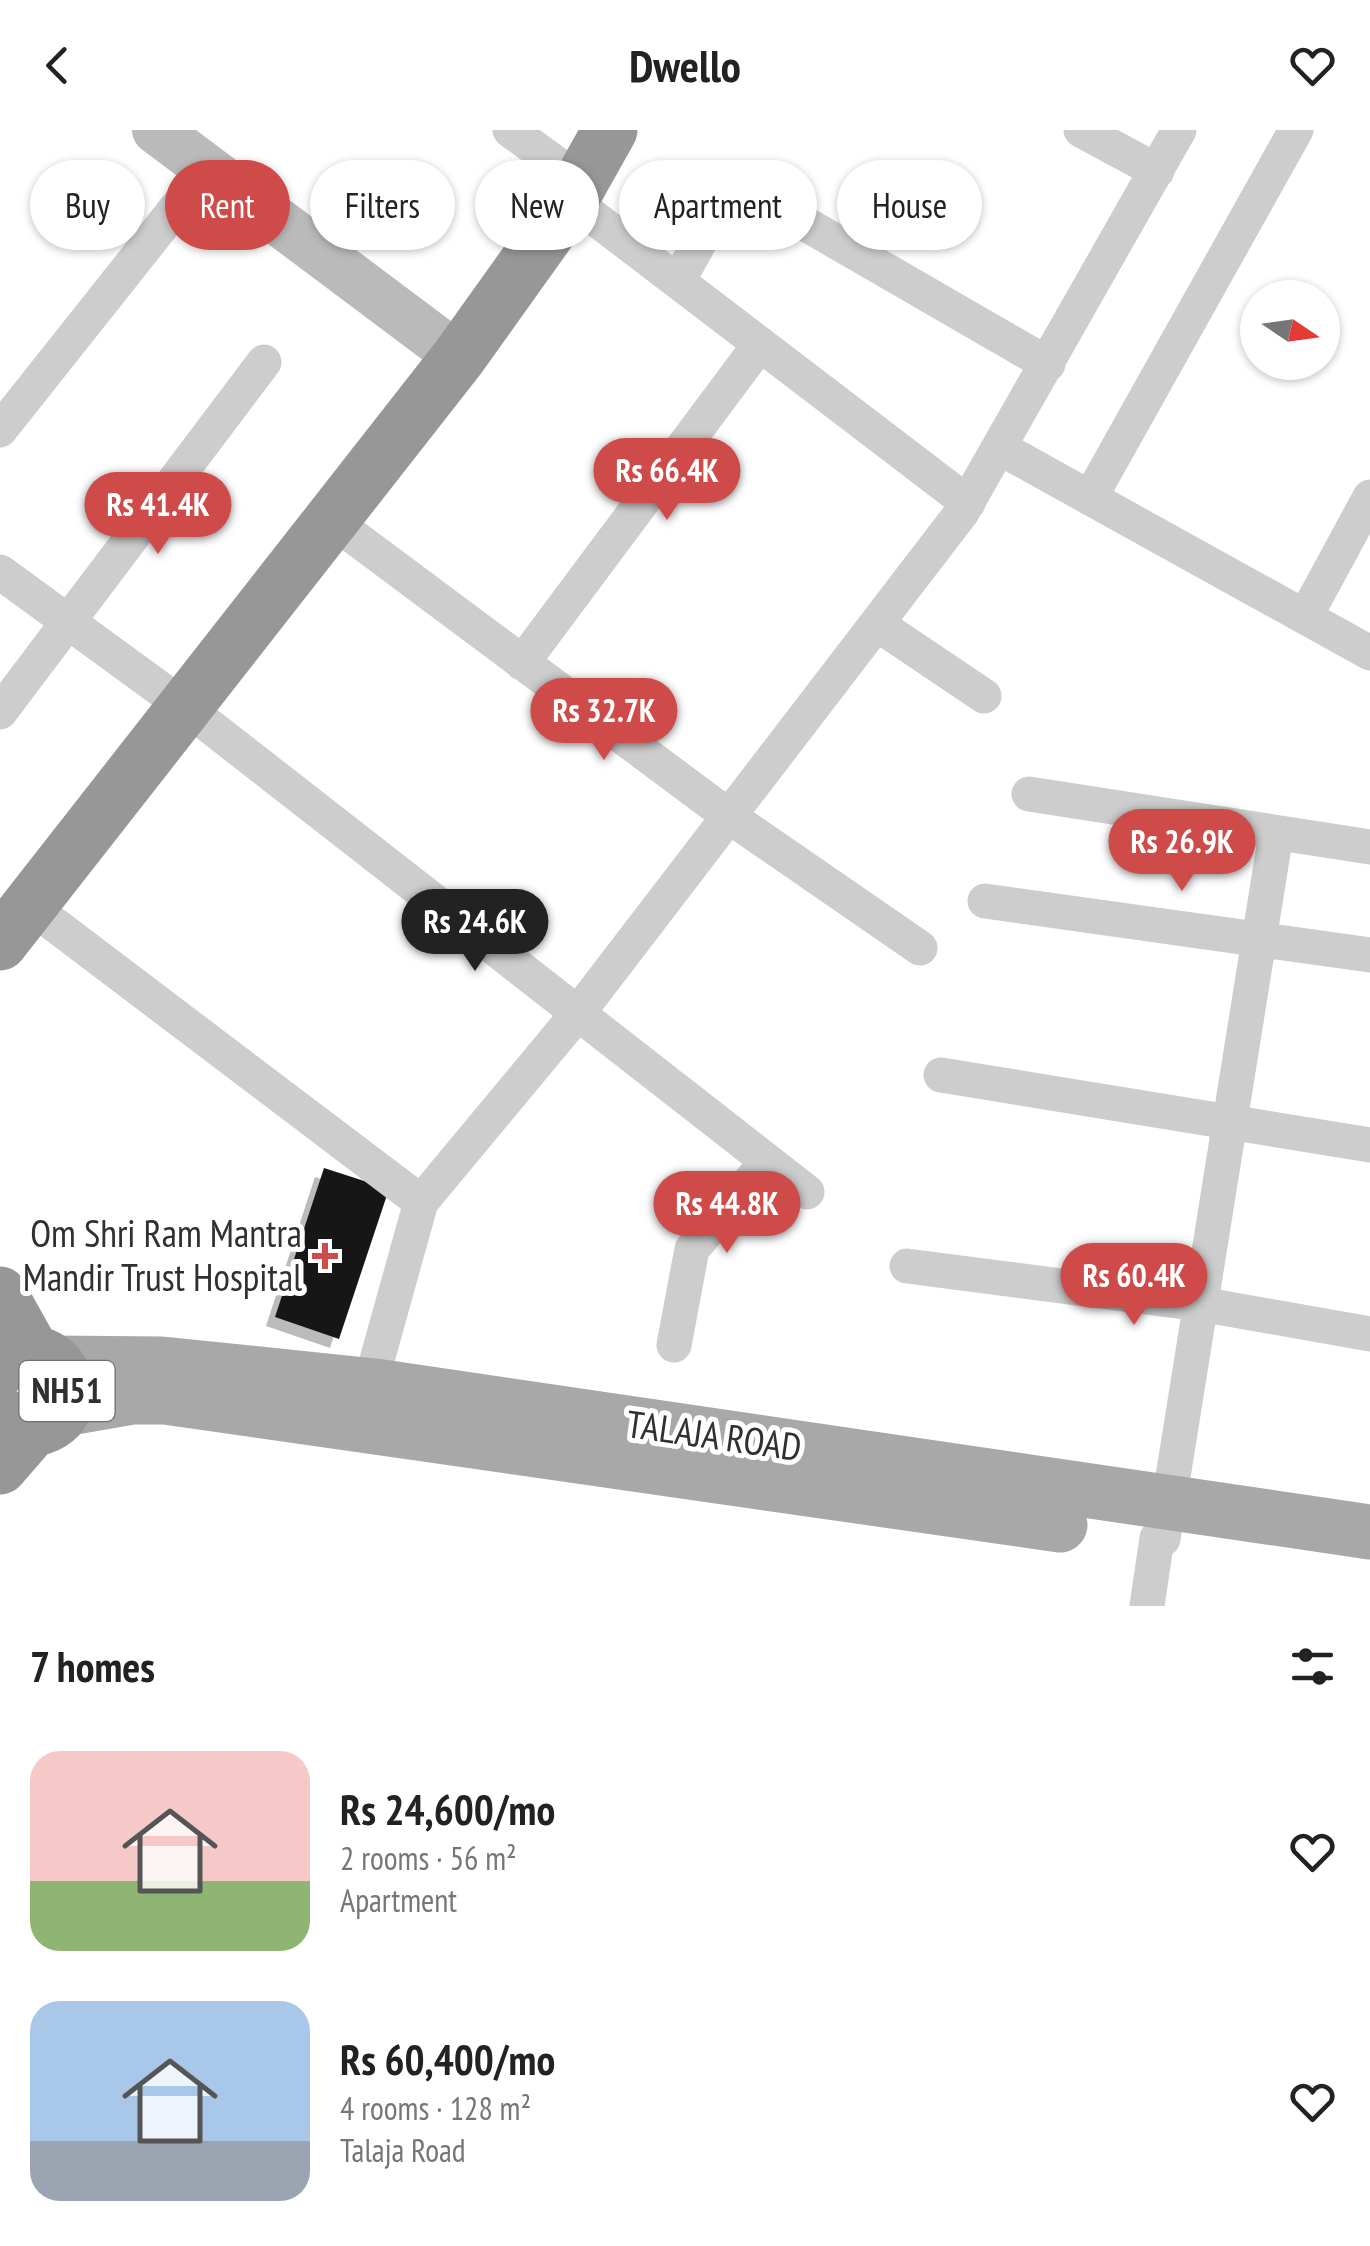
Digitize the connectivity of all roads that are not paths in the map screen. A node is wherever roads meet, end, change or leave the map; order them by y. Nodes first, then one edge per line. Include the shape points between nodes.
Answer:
1 (156, 130) edge
2 (510, 130) edge
3 (610, 130) edge
4 (1082, 130) edge
5 (1179, 130) edge
6 (1296, 130) edge
7 (195, 160) edge
8 (561, 160) edge
9 (575, 160) edge
10 (1158, 171) junction
11 (599, 197) edge
12 (165, 222) edge
13 (290, 231) edge
14 (513, 250) edge
15 (678, 281) junction
16 (760, 344) junction
17 (448, 348) junction
18 (264, 362) dead end
19 (1048, 364) junction
20 (0, 430) edge
21 (1000, 448) junction
22 (1370, 497) edge
23 (1090, 498) junction
24 (968, 503) junction
25 (330, 519) junction
26 (0, 572) edge
27 (1304, 616) junction
28 (68, 622) junction
29 (877, 624) junction
30 (1370, 653) edge
31 (522, 662) junction
32 (984, 696) dead end
33 (174, 698) junction
34 (0, 712) edge
35 (1028, 794) dead end
36 (730, 817) junction
37 (1276, 834) junction
38 (1370, 847) edge
39 (985, 901) dead end
40 (10, 916) edge
41 (1259, 938) junction
42 (920, 948) dead end
43 (1370, 955) edge
44 (578, 1013) junction
45 (941, 1075) dead end
46 (1230, 1123) junction
47 (1370, 1145) edge
48 (768, 1162) junction
49 (807, 1192) dead end
50 (421, 1202) junction
51 (906, 1266) dead end
52 (0, 1294) edge
53 (1200, 1304) junction
54 (1370, 1334) edge
55 (674, 1344) dead end
56 (21, 1403) edge
57 (364, 1406) junction
58 (1163, 1526) junction
59 (1370, 1532) edge
60 (1370, 1568) edge
61 (1147, 1606) edge

1 - 7 street
2 - 8 street
3 - 9 highway
4 - 10 street
5 - 10 street
6 - 23 street
10 - 19 street
11 - 15 street
12 - 20 street
13 - 17 street
14 - 17 highway
15 - 16 street
15 - 19 street via 733,182
16 - 24 street
16 - 31 street
17 - 25 highway
17 - 33 highway
18 - 28 street
19 - 21 street
21 - 23 street
21 - 24 street
22 - 27 street
23 - 27 street
24 - 29 street
25 - 31 street
25 - 33 highway
26 - 28 street
27 - 30 street
28 - 33 street
28 - 34 street
29 - 32 street
29 - 36 street
31 - 36 street
33 - 40 highway
33 - 44 street
35 - 37 street
36 - 42 street
36 - 44 street
37 - 38 street
37 - 41 street
39 - 41 street
40 - 50 street
41 - 43 street
41 - 46 street
44 - 48 street
44 - 50 street
45 - 46 street
46 - 47 street
46 - 53 street
48 - 49 street
48 - 55 street via 692,1249
50 - 57 street
51 - 53 street
52 - 56 highway, NH51
53 - 54 street
53 - 58 street
56 - 57 main road, TALAJA ROAD via 162,1364
57 - 58 main road, TALAJA ROAD
58 - 59 main road, TALAJA ROAD
58 - 60 main road, TALAJA ROAD
58 - 61 street

